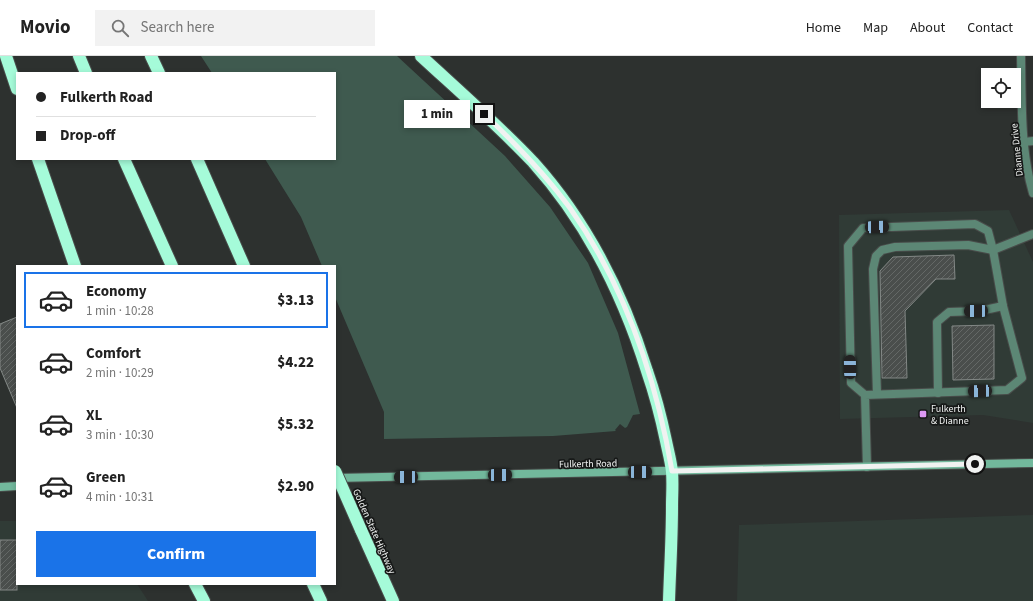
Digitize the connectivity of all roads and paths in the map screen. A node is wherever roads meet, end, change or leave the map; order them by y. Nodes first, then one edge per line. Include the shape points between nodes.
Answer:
1 (6, 56) edge
2 (79, 56) edge
3 (151, 56) edge
4 (421, 56) edge
5 (1021, 56) edge
6 (86, 72) edge
7 (158, 72) edge
8 (16, 86) edge
9 (1033, 141) edge
10 (1024, 142) junction
11 (38, 160) edge
12 (124, 160) edge
13 (197, 160) edge
14 (1033, 193) edge
15 (1033, 234) edge
16 (993, 250) junction
17 (75, 265) edge
18 (172, 265) edge
19 (244, 265) edge
20 (1003, 306) junction
21 (938, 393) junction
22 (877, 394) junction
23 (865, 395) junction
24 (1033, 463) edge
25 (867, 467) junction
26 (672, 471) junction
27 (336, 473) edge
28 (336, 478) edge
29 (16, 486) edge
30 (0, 487) edge
31 (196, 585) edge
32 (313, 585) edge
33 (204, 601) edge
34 (320, 601) edge
35 (393, 601) edge
36 (669, 601) edge

1 - 8 highway
2 - 6 highway
3 - 7 highway
4 - 26 highway via 534,163 587,234 615,286 639,342
5 - 10 street, Dianne Drive
9 - 10 street
10 - 14 street, Dianne Drive
11 - 17 highway
12 - 18 highway
13 - 19 highway
15 - 16 street
16 - 20 street
16 - 22 street via 968,245 895,247 882,250 876,256 874,269
16 - 23 street via 988,231 975,224 863,228 848,246 851,383
20 - 21 street via 980,311 948,312 938,322
20 - 21 street via 1022,378 1007,390
21 - 22 street
22 - 23 street
23 - 25 street
24 - 25 street, Fulkerth Road
25 - 26 street, Fulkerth Road
26 - 28 street, Fulkerth Road
26 - 36 highway
27 - 35 highway, Golden State Highway, bridge
29 - 30 street
31 - 33 highway
32 - 34 highway

